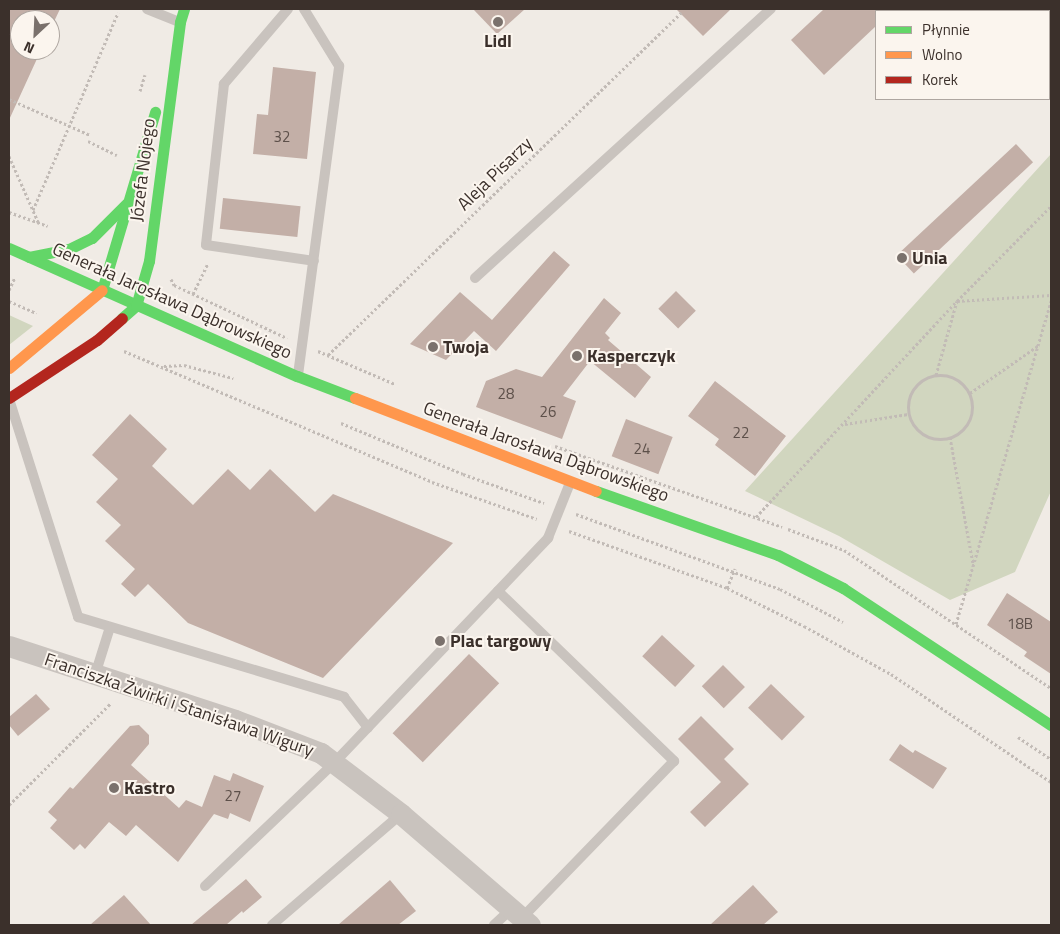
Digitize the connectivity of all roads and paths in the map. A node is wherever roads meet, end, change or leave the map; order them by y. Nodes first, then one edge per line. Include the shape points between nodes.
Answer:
1 (147, 9) edge
2 (184, 9) edge
3 (288, 9) edge
4 (304, 9) edge
5 (771, 9) edge
6 (681, 13) dead end
7 (118, 14) dead end
8 (180, 22) junction
9 (178, 37) junction
10 (9, 99) edge
11 (69, 126) junction
12 (90, 136) dead end
13 (88, 141) dead end
14 (9, 156) edge
15 (120, 156) dead end
16 (128, 201) junction
17 (1051, 206) edge
18 (33, 210) junction
19 (9, 212) edge
20 (39, 224) junction
21 (216, 246) junction
22 (9, 248) edge
23 (27, 256) junction
24 (314, 262) junction
25 (474, 278) dead end
26 (9, 290) edge
27 (102, 290) junction
28 (193, 294) dead end
29 (1051, 295) edge
30 (957, 301) junction
31 (1051, 301) edge
32 (136, 306) junction
33 (1040, 344) junction
34 (328, 356) dead end
35 (9, 368) edge
36 (936, 374) junction
37 (298, 376) junction
38 (238, 380) dead end
39 (970, 393) junction
40 (9, 399) edge
41 (909, 414) junction
42 (337, 422) dead end
43 (845, 424) junction
44 (950, 438) junction
45 (571, 482) junction
46 (561, 509) junction
47 (554, 526) junction
48 (745, 544) junction
49 (973, 564) junction
50 (734, 571) junction
51 (727, 588) junction
52 (498, 591) junction
53 (956, 624) dead end
54 (849, 625) dead end
55 (110, 627) junction
56 (9, 646) edge
57 (95, 674) junction
58 (129, 686) junction
59 (1051, 725) edge
60 (368, 728) junction
61 (1012, 733) dead end
62 (1051, 759) edge
63 (334, 763) junction
64 (1051, 782) edge
65 (9, 805) edge
66 (401, 814) junction
67 (205, 886) dead end
68 (521, 917) edge
69 (272, 925) edge
70 (494, 925) edge

1 - 8 lane
2 - 8 street, Józefa Nojego
3 - 21 lane via 224,84 206,245
4 - 24 lane via 339,66
5 - 25 lane
6 - 34 path, Aleja Pisarzy
7 - 11 path
8 - 9 street, Józefa Nojego
9 - 16 street, Józefa Nojego
9 - 32 street, Józefa Nojego via 149,261
10 - 11 path
11 - 12 path
11 - 18 path
13 - 15 path
14 - 18 path
16 - 23 street via 92,238 69,249
16 - 27 street, Józefa Nojego
17 - 30 path
18 - 20 path
19 - 20 path
20 - 23 path
21 - 24 lane
21 - 28 path
22 - 23 street, Generała Jarosława Dąbrowskiego
23 - 26 path
23 - 27 street, Generała Jarosława Dąbrowskiego
24 - 37 lane
27 - 32 street, Generała Jarosława Dąbrowskiego
27 - 35 street
29 - 30 path
30 - 36 path
30 - 43 path
31 - 33 path
32 - 37 street, Generała Jarosława Dąbrowskiego
32 - 40 street via 97,340
33 - 39 path
33 - 49 path
36 - 39 path via 958,379
36 - 41 path via 921,380 909,396
37 - 45 street, Generała Jarosława Dąbrowskiego
38 - 47 path via 184,365 161,366 432,482
39 - 44 path via 972,413 963,430
40 - 55 lane via 78,617
41 - 43 path
41 - 44 path via 913,424 925,436
42 - 46 path via 463,474
43 - 48 path via 756,517
44 - 49 path
45 - 46 lane
45 - 48 street, Generała Jarosława Dąbrowskiego
46 - 47 lane
46 - 50 path
47 - 51 path
47 - 52 lane via 548,538
48 - 50 path
48 - 59 street, Generała Jarosława Dąbrowskiego via 778,555 843,588
49 - 53 path
50 - 51 path
50 - 54 path via 780,589
51 - 64 path via 891,674
52 - 60 lane
52 - 68 lane via 674,761
55 - 57 lane
55 - 60 lane via 344,697
56 - 57 street, Franciszka Żwirki i Stanisława Wigury
57 - 58 street, Franciszka Żwirki i Stanisława Wigury
58 - 63 street, Franciszka Żwirki i Stanisława Wigury via 235,720 321,753
58 - 65 path
60 - 63 lane
61 - 62 path
63 - 66 street, Franciszka Żwirki i Stanisława Wigury
63 - 67 lane
66 - 68 street, Franciszka Żwirki i Stanisława Wigury
66 - 69 lane
68 - 70 lane

